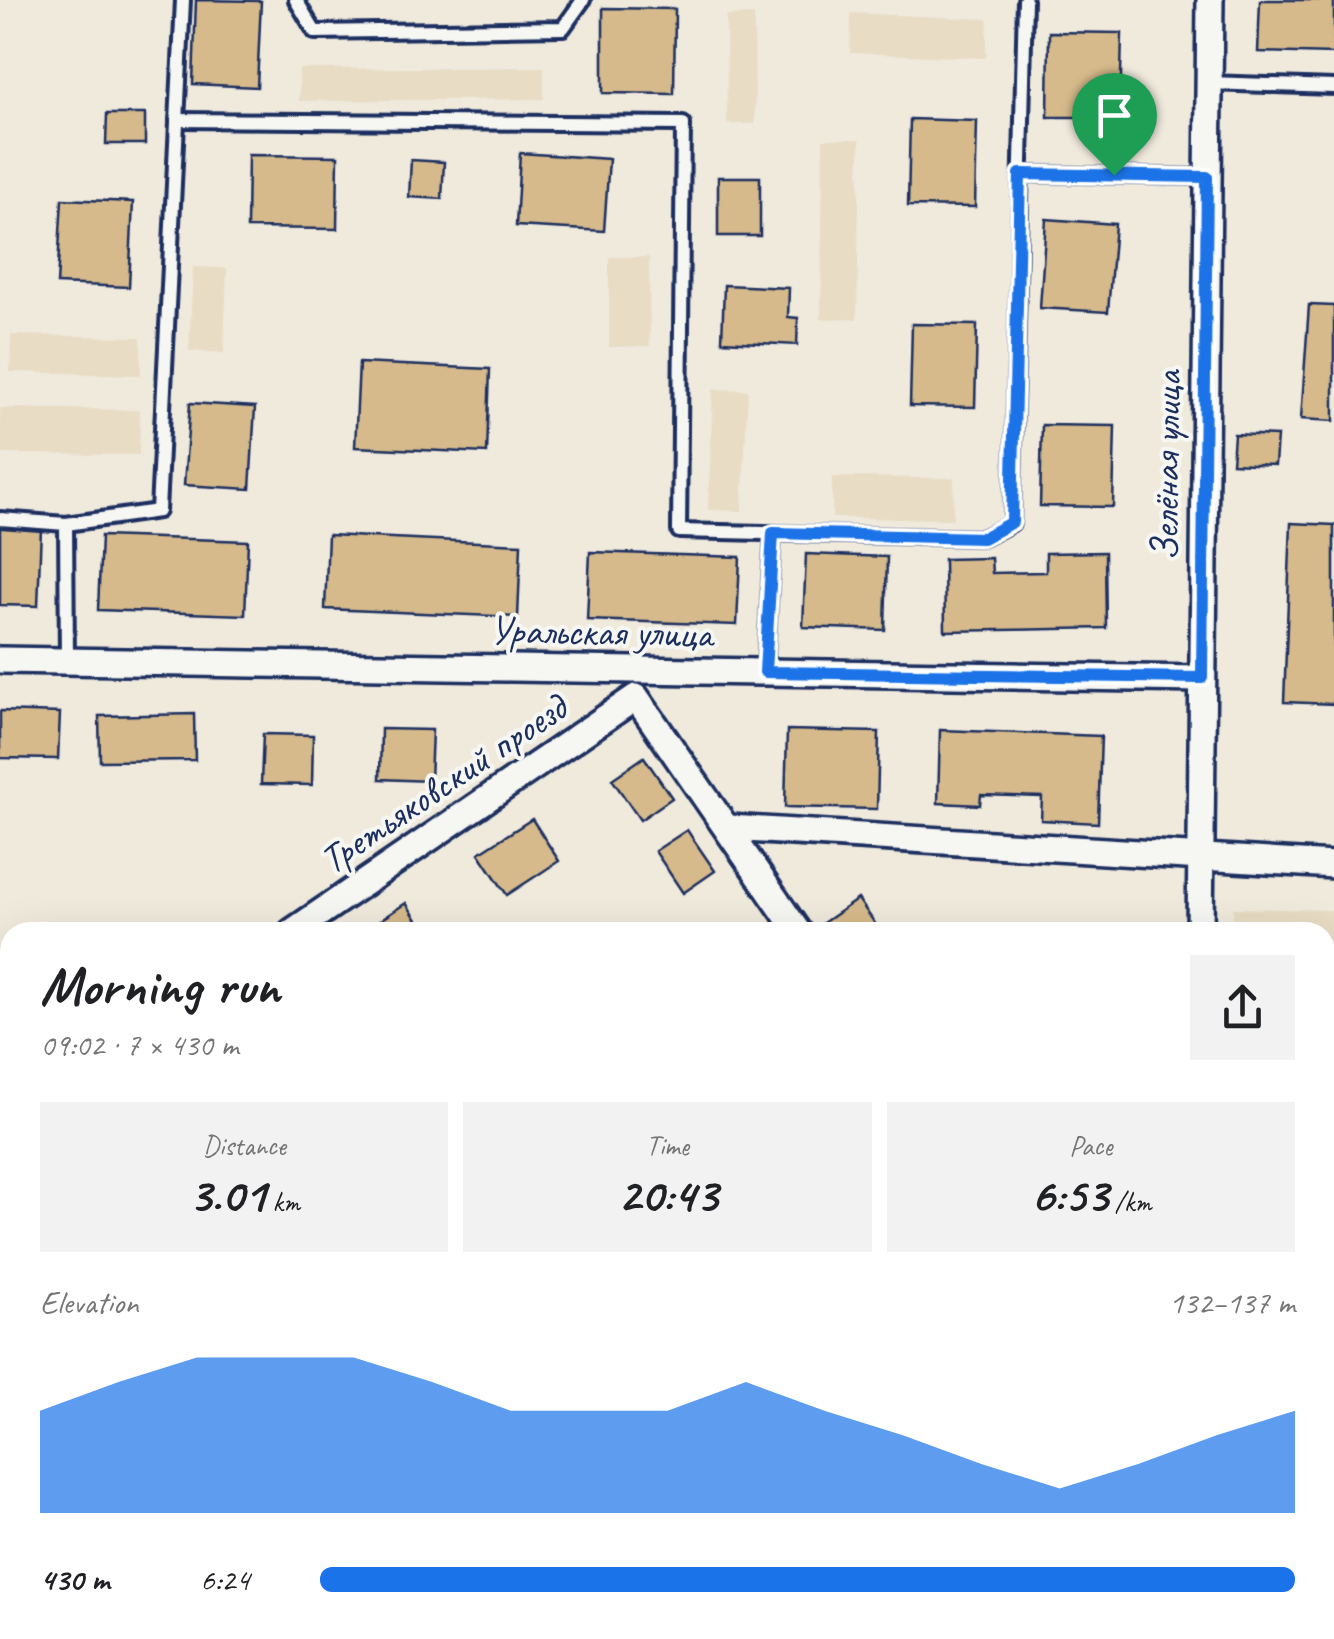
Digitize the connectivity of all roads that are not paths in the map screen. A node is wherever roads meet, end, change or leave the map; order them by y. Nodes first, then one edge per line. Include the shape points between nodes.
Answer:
1 (183, 0) edge
2 (296, 0) edge
3 (583, 0) edge
4 (1025, 0) edge
5 (1210, 0) edge
6 (1208, 83) junction
7 (1334, 87) edge
8 (177, 120) junction
9 (1020, 174) junction
10 (1207, 177) junction
11 (0, 519) edge
12 (66, 524) junction
13 (773, 533) junction
14 (0, 660) edge
15 (67, 661) junction
16 (637, 670) junction
17 (765, 672) junction
18 (1202, 678) junction
19 (636, 698) junction
20 (729, 828) junction
21 (1202, 860) junction
22 (1334, 865) edge
23 (307, 922) edge
24 (791, 922) edge
25 (1200, 922) edge

1 - 8 lane
2 - 3 lane via 315,32 562,28
4 - 9 lane
5 - 6 street, Зелёная улица
6 - 7 lane
6 - 10 street, Зелёная улица
8 - 12 lane via 158,511
8 - 13 lane via 683,124 679,531
9 - 10 lane
9 - 13 lane via 1012,522 983,538
10 - 18 street, Зелёная улица
11 - 12 lane
12 - 15 lane
13 - 17 lane
14 - 15 street, Уральская улица
15 - 16 street, Уральская улица
16 - 17 street, Уральская улица
16 - 19 lane
17 - 18 street, Уральская улица
18 - 21 street, Зелёная улица
19 - 20 street
19 - 23 street, Третьяковский проезд
20 - 21 street
20 - 24 street
21 - 22 street
21 - 25 street, Зелёная улица

